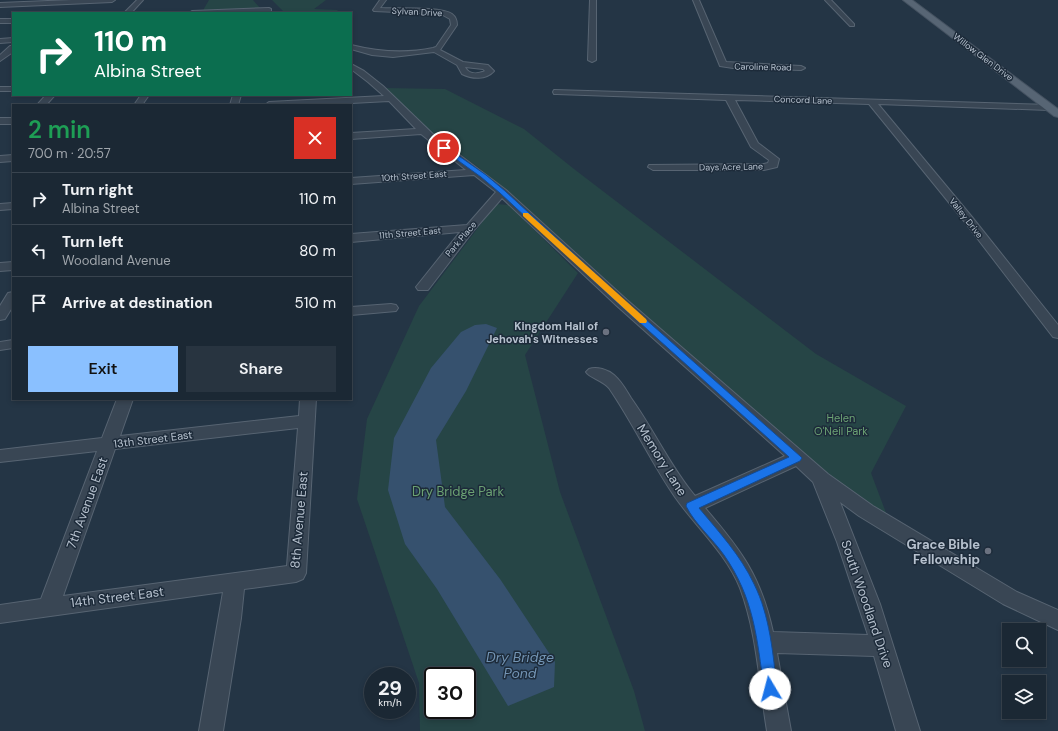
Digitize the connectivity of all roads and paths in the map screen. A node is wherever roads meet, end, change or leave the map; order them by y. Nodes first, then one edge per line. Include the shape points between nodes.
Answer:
1 (5, 0) edge
2 (112, 0) edge
3 (140, 0) edge
4 (383, 0) edge
5 (593, 0) edge
6 (696, 0) edge
7 (828, 0) edge
8 (908, 0) edge
9 (71, 1) edge
10 (0, 4) edge
11 (203, 6) dead end
12 (61, 9) dead end
13 (269, 9) edge
14 (129, 12) edge
15 (199, 12) edge
16 (216, 12) edge
17 (0, 21) edge
18 (12, 21) edge
19 (852, 24) dead end
20 (12, 40) edge
21 (0, 41) edge
22 (352, 47) edge
23 (12, 49) edge
24 (435, 50) junction
25 (592, 60) dead end
26 (2, 62) edge
27 (461, 64) dead end
28 (801, 68) dead end
29 (354, 69) edge
30 (0, 89) edge
31 (12, 89) edge
32 (557, 92) dead end
33 (50, 96) edge
34 (145, 96) edge
35 (729, 97) junction
36 (392, 98) junction
37 (872, 102) junction
38 (335, 103) edge
39 (42, 104) edge
40 (139, 104) edge
41 (302, 104) edge
42 (1048, 107) junction
43 (1058, 114) edge
44 (0, 121) edge
45 (12, 121) edge
46 (424, 131) junction
47 (352, 136) edge
48 (12, 158) edge
49 (0, 159) edge
50 (653, 167) dead end
51 (476, 172) junction
52 (352, 181) edge
53 (502, 192) junction
54 (12, 206) edge
55 (0, 207) edge
56 (470, 228) junction
57 (352, 238) edge
58 (12, 266) edge
59 (0, 268) edge
60 (423, 287) dead end
61 (12, 298) edge
62 (391, 308) dead end
63 (352, 312) edge
64 (0, 316) edge
65 (1058, 334) edge
66 (12, 344) edge
67 (0, 346) edge
68 (594, 372) dead end
69 (125, 400) edge
70 (308, 400) edge
71 (306, 421) junction
72 (109, 444) junction
73 (0, 456) edge
74 (797, 458) junction
75 (822, 480) junction
76 (691, 506) junction
77 (234, 582) junction
78 (49, 606) junction
79 (0, 614) edge
80 (1058, 620) edge
81 (764, 642) junction
82 (882, 646) junction
83 (211, 731) edge
84 (779, 731) edge
85 (908, 731) edge

1 - 10 street
2 - 9 street
3 - 14 street
4 - 24 street, Sylvan Drive via 376,10 436,12 451,16 454,25
5 - 25 street
6 - 28 street, Caroline Road via 723,64
7 - 19 street
8 - 42 main road, Willow Glen Drive
9 - 10 street
9 - 12 street
11 - 15 street
13 - 16 street
17 - 18 street
20 - 21 street
22 - 24 street via 388,55
23 - 26 street
24 - 27 street
29 - 36 street via 370,78
30 - 31 street
32 - 35 street, Concord Lane
33 - 39 street
34 - 40 street
35 - 37 street, Concord Lane
35 - 50 street, Days Acre Lane via 754,145 774,159 773,165
36 - 38 street
36 - 46 street
37 - 42 street, Concord Lane
37 - 65 street, Valley Drive
38 - 41 street
42 - 43 main road, Willow Glen Drive
44 - 45 street
46 - 47 street
46 - 51 street
48 - 49 street
51 - 52 street, 10th Street East
51 - 53 street
53 - 56 street, Park Place
53 - 74 street via 622,303
54 - 55 street
56 - 57 street, 11th Street East
56 - 60 street, Park Place
58 - 59 street
61 - 64 street
62 - 63 street
66 - 67 street
68 - 76 street, Memory Lane via 606,376 611,381
69 - 72 street, 7th Avenue East
70 - 71 street, 8th Avenue East
71 - 72 street, 13th Street East
71 - 77 street, 8th Avenue East via 296,573
72 - 73 street, 13th Street East
72 - 78 street, 7th Avenue East
74 - 75 street
74 - 76 street
75 - 80 street via 866,511 1010,598
75 - 82 street, South Woodland Drive via 836,512
76 - 81 street, Memory Lane via 743,574 755,603
77 - 78 street, 14th Street East
77 - 83 street
78 - 79 street, 14th Street East
81 - 82 street
81 - 84 street, Memory Lane
82 - 85 street, South Woodland Drive

